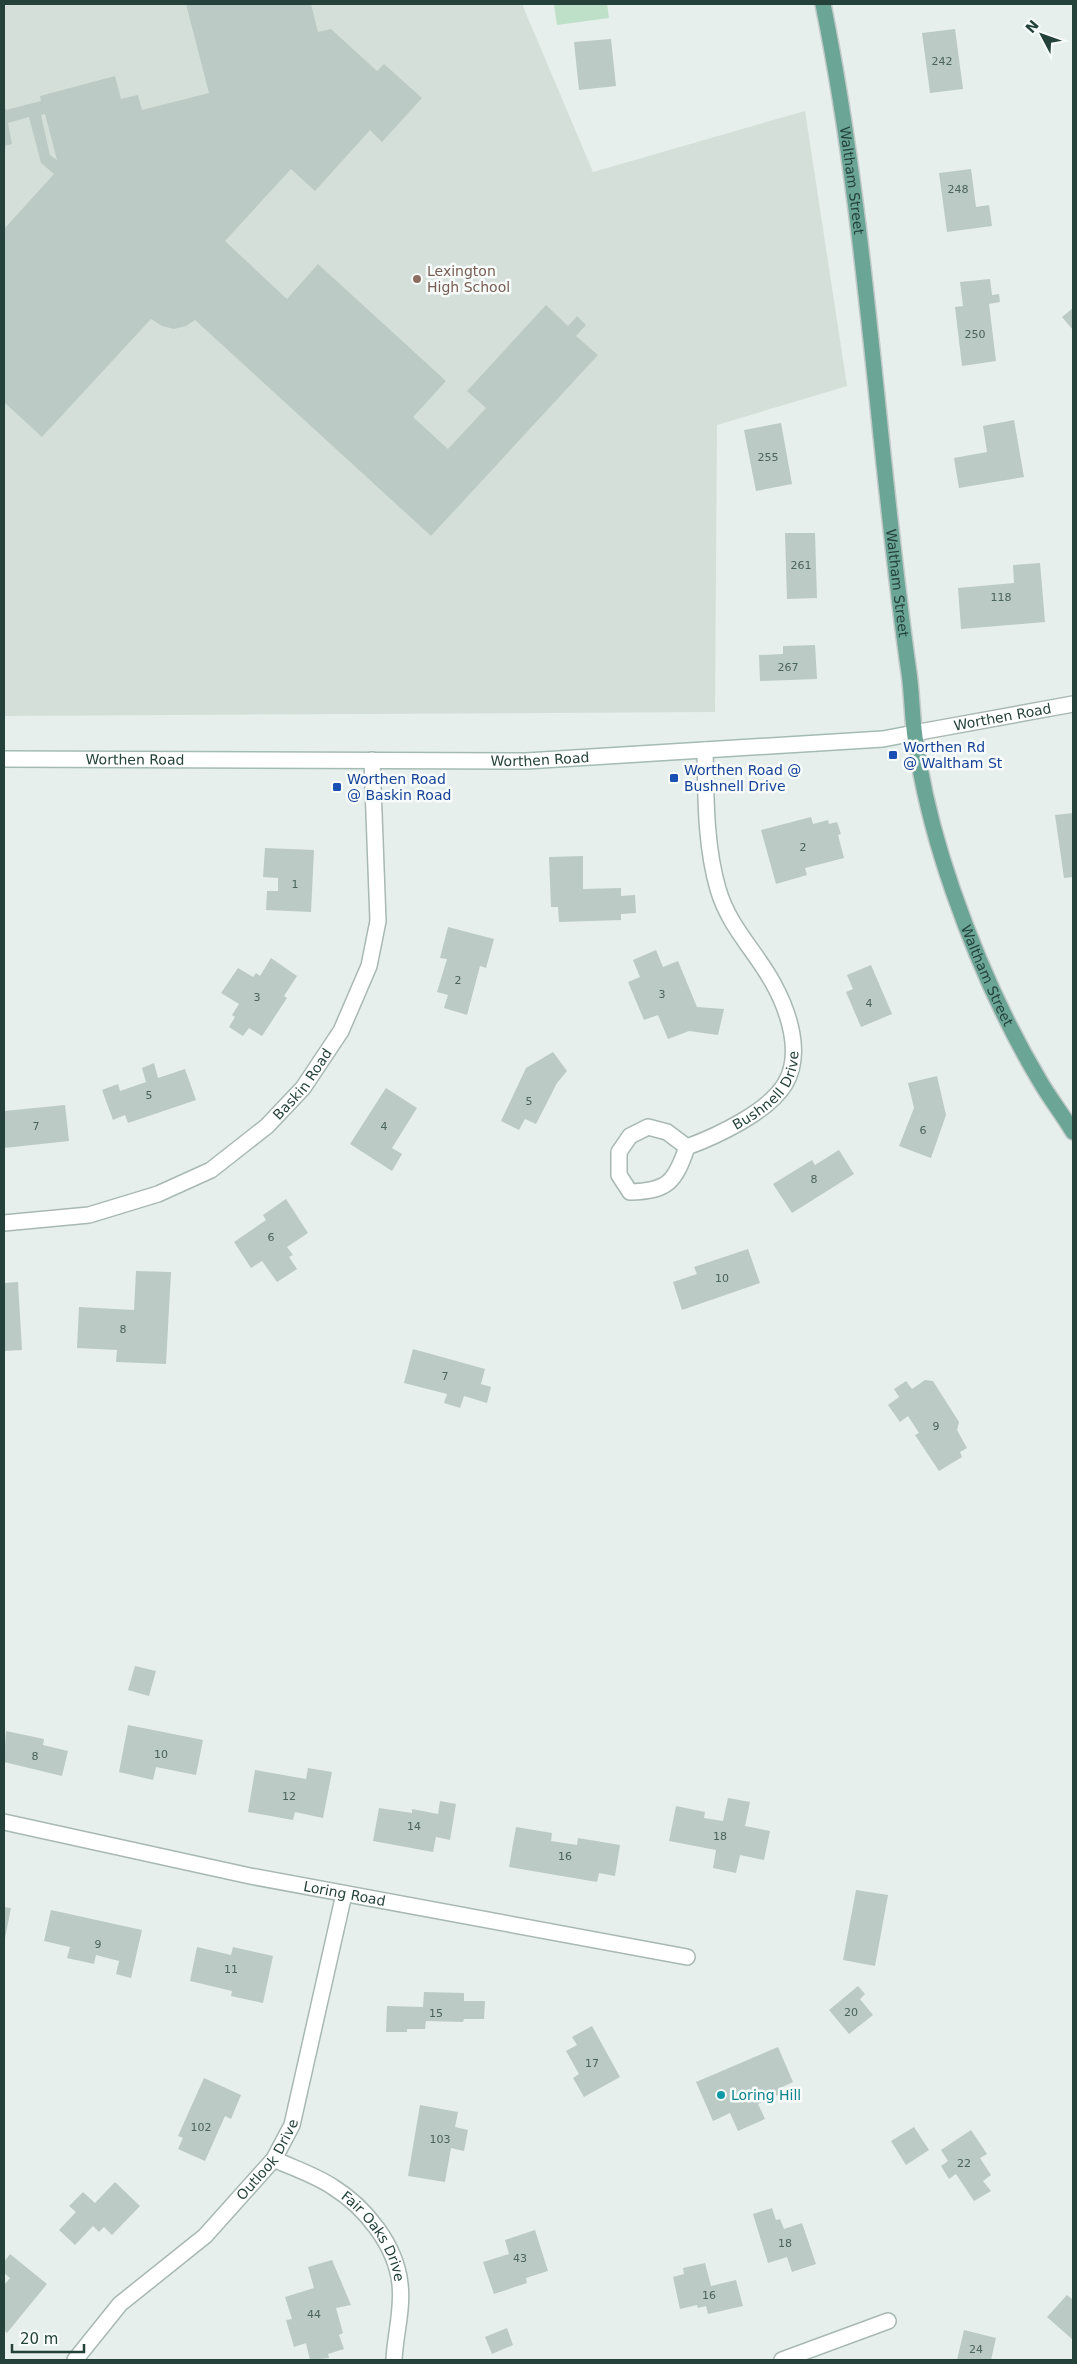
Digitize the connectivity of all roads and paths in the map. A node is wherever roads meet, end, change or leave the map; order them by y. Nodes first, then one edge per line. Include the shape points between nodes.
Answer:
1 (823, 4) edge
2 (1073, 704) edge
3 (914, 733) junction
4 (704, 750) junction
5 (4, 759) edge
6 (372, 760) junction
7 (1073, 1132) edge
8 (688, 1148) junction
9 (4, 1223) edge
10 (4, 1822) edge
11 (344, 1894) junction
12 (687, 1957) dead end
13 (274, 2159) junction
14 (888, 2321) dead end
15 (75, 2360) edge
16 (394, 2360) edge
17 (782, 2360) edge

1 - 3 main road, Waltham Street via 850,161
2 - 3 street, Worthen Road
3 - 4 street, Worthen Road via 882,739
3 - 7 main road, Waltham Street via 921,778 952,889 982,966 1041,1083
4 - 6 street, Worthen Road via 526,760
4 - 8 street, Bushnell Drive via 708,838 718,890 738,934 773,983 789,1021 794,1052 785,1084 760,1110
5 - 6 street, Worthen Road
6 - 9 street, Baskin Road via 378,921 369,966 341,1031 302,1088 267,1126 211,1170 185,1182 158,1194 89,1215
8 - 8 street via 680,1168 666,1186 646,1192 630,1192 619,1175 619,1152 630,1136 648,1127 667,1132
10 - 11 street, Loring Road via 170,1860
11 - 12 street, Loring Road
11 - 13 street, Outlook Drive via 292,2125
13 - 15 street, Outlook Drive via 205,2236 120,2304
13 - 16 street, Fair Oaks Drive via 333,2187 377,2226 393,2258 400,2282
14 - 17 street

